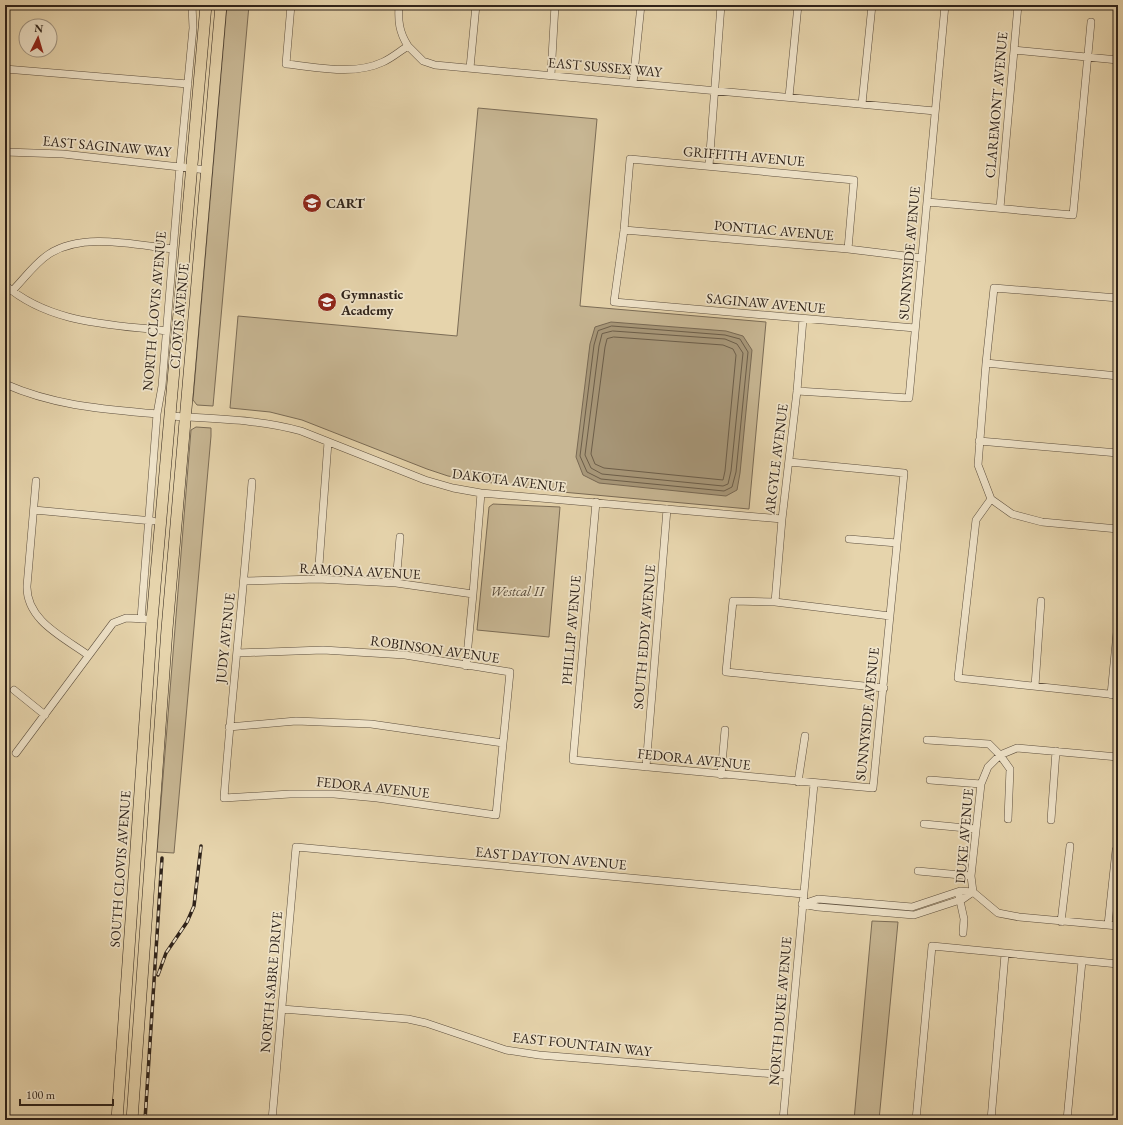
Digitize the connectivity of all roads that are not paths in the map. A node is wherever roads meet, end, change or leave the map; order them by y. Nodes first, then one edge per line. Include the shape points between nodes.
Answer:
1 (192, 5) edge
2 (206, 5) edge
3 (221, 5) edge
4 (291, 5) edge
5 (399, 5) edge
6 (476, 5) edge
7 (555, 5) edge
8 (641, 5) edge
9 (721, 5) edge
10 (798, 5) edge
11 (872, 5) edge
12 (945, 5) edge
13 (1018, 5) edge
14 (1091, 22) dead end
15 (408, 46) junction
16 (1014, 50) junction
17 (1088, 57) junction
18 (1118, 60) edge
19 (470, 68) junction
20 (5, 69) edge
21 (551, 75) junction
22 (633, 83) junction
23 (188, 84) junction
24 (716, 91) junction
25 (789, 97) junction
26 (862, 104) junction
27 (935, 111) junction
28 (5, 152) edge
29 (180, 166) junction
30 (709, 166) junction
31 (192, 168) junction
32 (207, 170) junction
33 (927, 202) junction
34 (1000, 208) junction
35 (624, 230) junction
36 (173, 249) junction
37 (848, 249) junction
38 (922, 258) junction
39 (5, 285) edge
40 (12, 291) junction
41 (1118, 298) edge
42 (804, 319) junction
43 (915, 328) junction
44 (166, 331) junction
45 (986, 363) junction
46 (1118, 376) edge
47 (5, 384) edge
48 (797, 391) junction
49 (157, 414) junction
50 (170, 416) junction
51 (185, 417) junction
52 (980, 441) junction
53 (328, 442) junction
54 (1118, 453) edge
55 (789, 462) junction
56 (36, 481) dead end
57 (252, 482) dead end
58 (481, 492) junction
59 (991, 499) junction
60 (596, 502) junction
61 (667, 509) junction
62 (34, 510) junction
63 (782, 519) junction
64 (150, 521) junction
65 (161, 522) junction
66 (1118, 529) edge
67 (400, 538) dead end
68 (849, 539) dead end
69 (897, 543) junction
70 (318, 579) junction
71 (244, 581) junction
72 (396, 583) junction
73 (473, 594) junction
74 (1041, 601) dead end
75 (775, 602) junction
76 (890, 616) junction
77 (147, 619) junction
78 (1118, 622) edge
79 (237, 653) junction
80 (88, 655) junction
81 (466, 666) junction
82 (1035, 686) junction
83 (884, 688) junction
84 (14, 690) dead end
85 (1115, 695) edge
86 (162, 700) junction
87 (45, 715) junction
88 (146, 715) junction
89 (230, 727) junction
90 (725, 730) dead end
91 (805, 736) dead end
92 (927, 740) dead end
93 (503, 743) junction
94 (1056, 751) junction
95 (16, 753) dead end
96 (1000, 755) junction
97 (1118, 757) edge
98 (573, 760) joint
99 (142, 767) junction
100 (646, 767) junction
101 (157, 769) junction
102 (721, 775) junction
103 (930, 780) dead end
104 (798, 782) junction
105 (814, 784) junction
106 (981, 784) junction
107 (224, 798) joint
108 (1008, 819) dead end
109 (1051, 820) dead end
110 (924, 824) dead end
111 (976, 829) junction
112 (152, 844) junction
113 (1070, 846) dead end
114 (296, 847) joint
115 (1116, 850) dead end
116 (918, 871) dead end
117 (971, 876) junction
118 (957, 892) junction
119 (973, 892) junction
120 (803, 894) junction
121 (960, 900) junction
122 (802, 904) junction
123 (1061, 922) junction
124 (1108, 925) junction
125 (1118, 926) edge
126 (963, 933) dead end
127 (1005, 954) junction
128 (1082, 961) junction
129 (1118, 964) edge
130 (282, 1009) junction
131 (787, 1075) junction
132 (117, 1120) edge
133 (132, 1120) edge
134 (272, 1120) edge
135 (783, 1120) edge
136 (916, 1120) edge
137 (991, 1120) edge
138 (1067, 1120) edge

1 - 23 street, NORTH CLOVIS AVENUE via 193,28
2 - 31 main road, CLOVIS AVENUE
3 - 32 main road, CLOVIS AVENUE
4 - 15 street via 286,64 363,69 384,62
5 - 15 street via 399,28
6 - 19 street
7 - 21 street
8 - 22 street
9 - 24 street
10 - 25 street
11 - 26 street
12 - 27 street, SUNNYSIDE AVENUE
13 - 16 street, CLAREMONT AVENUE
14 - 17 street
15 - 19 street, EAST SUSSEX WAY via 430,64
16 - 17 street
16 - 34 street, CLAREMONT AVENUE
17 - 18 street
17 - 34 street via 1073,215
19 - 21 street, EAST SUSSEX WAY
20 - 23 street
21 - 22 street, EAST SUSSEX WAY
22 - 24 street, EAST SUSSEX WAY
23 - 29 street, NORTH CLOVIS AVENUE
24 - 25 street, EAST SUSSEX WAY
24 - 30 street
25 - 26 street, EAST SUSSEX WAY
26 - 27 street, EAST SUSSEX WAY
27 - 33 street, SUNNYSIDE AVENUE
28 - 29 street, EAST SAGINAW WAY via 63,154
29 - 31 street, EAST SAGINAW WAY
29 - 36 street, NORTH CLOVIS AVENUE
30 - 35 street, GRIFFITH AVENUE via 630,159
30 - 37 street, GRIFFITH AVENUE via 854,180
31 - 32 street, EAST SAGINAW WAY
31 - 50 main road, CLOVIS AVENUE
32 - 51 main road, CLOVIS AVENUE
33 - 34 street
33 - 38 street, SUNNYSIDE AVENUE
35 - 37 street, PONTIAC AVENUE
35 - 42 street, SAGINAW AVENUE via 614,302
36 - 40 street via 93,241 76,243 48,254
36 - 44 street, NORTH CLOVIS AVENUE
37 - 38 street, PONTIAC AVENUE
38 - 43 street, SUNNYSIDE AVENUE
39 - 40 street
40 - 44 street via 40,308 70,318
41 - 45 street via 994,288
42 - 43 street, SAGINAW AVENUE
42 - 48 street, ARGYLE AVENUE
43 - 48 street, SUNNYSIDE AVENUE via 909,398
44 - 49 street, NORTH CLOVIS AVENUE
45 - 46 street
45 - 52 street
47 - 49 street via 59,402
48 - 55 street, ARGYLE AVENUE
49 - 64 street, NORTH CLOVIS AVENUE
50 - 51 street, DAKOTA AVENUE
50 - 65 main road, CLOVIS AVENUE
51 - 53 street, DAKOTA AVENUE via 285,427
51 - 86 main road, CLOVIS AVENUE
52 - 54 street
52 - 59 street via 978,465
53 - 58 street, DAKOTA AVENUE via 426,480 453,488
53 - 70 street
55 - 63 street, ARGYLE AVENUE
55 - 69 street, SUNNYSIDE AVENUE via 904,473
56 - 62 street
57 - 71 street, JUDY AVENUE
58 - 60 street, DAKOTA AVENUE
58 - 73 street
59 - 66 street via 1012,514 1042,522
59 - 82 street via 976,520 958,678
60 - 61 street, DAKOTA AVENUE
60 - 98 street, PHILLIP AVENUE
61 - 63 street, DAKOTA AVENUE
61 - 100 street, SOUTH EDDY AVENUE
62 - 64 street
62 - 80 street via 27,599 39,619
63 - 75 street, ARGYLE AVENUE
64 - 65 street
64 - 77 street, NORTH CLOVIS AVENUE
65 - 77 main road, CLOVIS AVENUE
67 - 72 street
68 - 69 street
69 - 76 street, SUNNYSIDE AVENUE
70 - 71 street, RAMONA AVENUE
70 - 72 street, RAMONA AVENUE
71 - 79 street, JUDY AVENUE
72 - 73 street, RAMONA AVENUE
73 - 81 street
74 - 82 street
75 - 76 street
75 - 83 street via 733,601 726,672
76 - 83 street, SUNNYSIDE AVENUE
77 - 80 street via 126,618 116,622
77 - 86 main road via 156,622 159,628 157,681
77 - 88 main road, SOUTH CLOVIS AVENUE
78 - 85 street
79 - 81 street, ROBINSON AVENUE via 323,650 404,655
79 - 89 street, JUDY AVENUE
80 - 87 street
81 - 93 street, ROBINSON AVENUE via 510,672
82 - 85 street
83 - 105 street, SUNNYSIDE AVENUE via 873,788
84 - 87 street
86 - 101 main road
87 - 95 street
88 - 99 main road, SOUTH CLOVIS AVENUE
88 - 101 main road via 151,719 149,762
89 - 93 street via 296,721 371,724
89 - 107 street, JUDY AVENUE
90 - 102 street
91 - 104 street
92 - 96 street via 989,744
93 - 107 street, FEDORA AVENUE via 496,815 334,794
94 - 96 street, DUKE AVENUE via 1017,748
94 - 97 street, DUKE AVENUE
94 - 109 street
96 - 106 street, DUKE AVENUE via 988,767
96 - 108 street via 1010,769
98 - 100 street, FEDORA AVENUE
99 - 112 main road via 149,773 146,828
99 - 132 main road, SOUTH CLOVIS AVENUE
100 - 102 street, FEDORA AVENUE
101 - 112 main road
102 - 104 street, FEDORA AVENUE
103 - 106 street
104 - 105 street, FEDORA AVENUE
105 - 120 street
106 - 111 street, DUKE AVENUE
110 - 111 street
111 - 117 street, DUKE AVENUE
112 - 133 main road
113 - 123 street
114 - 120 street, EAST DAYTON AVENUE
114 - 130 street, NORTH SABRE DRIVE
115 - 124 street
116 - 117 street
117 - 119 street, DUKE AVENUE
118 - 119 street
118 - 121 street
118 - 122 street via 912,906 818,899
119 - 121 street
119 - 123 street, DUKE AVENUE via 998,913
120 - 122 street, NORTH DUKE AVENUE
121 - 122 street via 914,915
121 - 126 street via 964,919
122 - 131 street, NORTH DUKE AVENUE
123 - 124 street, DUKE AVENUE
124 - 125 street, DUKE AVENUE
127 - 128 street
127 - 136 street via 932,946
127 - 137 street
128 - 129 street
128 - 138 street
130 - 131 street, EAST FOUNTAIN WAY via 408,1019 506,1050
130 - 134 street, NORTH SABRE DRIVE
131 - 135 street, NORTH DUKE AVENUE

